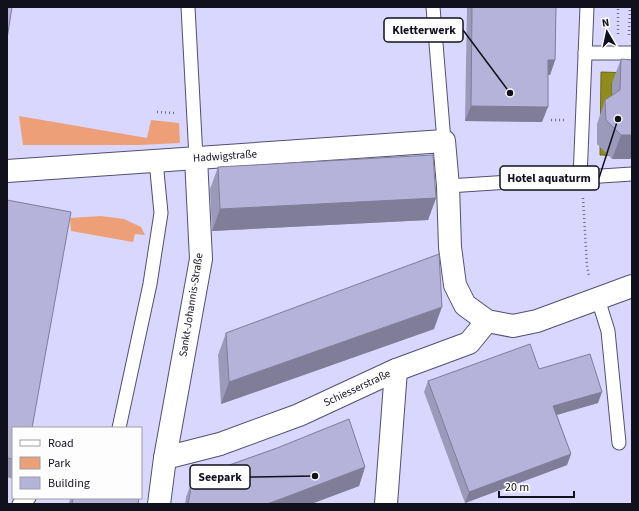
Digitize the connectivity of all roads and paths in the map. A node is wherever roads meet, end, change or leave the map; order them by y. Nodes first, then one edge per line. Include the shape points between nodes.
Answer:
1 (188, 7) edge
2 (433, 7) edge
3 (586, 7) edge
4 (618, 7) edge
5 (630, 7) edge
6 (585, 53) junction
7 (626, 53) edge
8 (551, 120) dead end
9 (561, 120) dead end
10 (444, 141) junction
11 (196, 158) junction
12 (156, 161) junction
13 (7, 171) edge
14 (632, 174) edge
15 (580, 178) junction
16 (448, 186) junction
17 (632, 286) edge
18 (596, 300) junction
19 (487, 321) junction
20 (396, 370) junction
21 (119, 427) edge
22 (620, 442) dead end
23 (165, 458) junction
24 (159, 504) edge
25 (386, 504) edge

1 - 11 lane, Sankt-Johannis-Straße
2 - 10 lane
3 - 6 lane
4 - 7 path
5 - 7 path
6 - 7 lane
6 - 15 lane
8 - 9 path
10 - 11 street, Hadwigstraße
10 - 16 street
11 - 12 street, Hadwigstraße
11 - 23 street, Sankt-Johannis-Straße via 200,259
12 - 13 street, Hadwigstraße
12 - 21 lane via 161,213 150,284
14 - 15 lane
15 - 16 lane
15 - 18 path via 587,266
16 - 19 street via 450,247 455,285 465,305
17 - 18 street
18 - 19 street via 537,321 513,326
18 - 22 lane via 608,331
19 - 20 street, Schiesserstraße via 469,343
20 - 23 street, Schiesserstraße via 299,415 220,444
20 - 25 street
23 - 24 street, Sankt-Johannis-Straße

